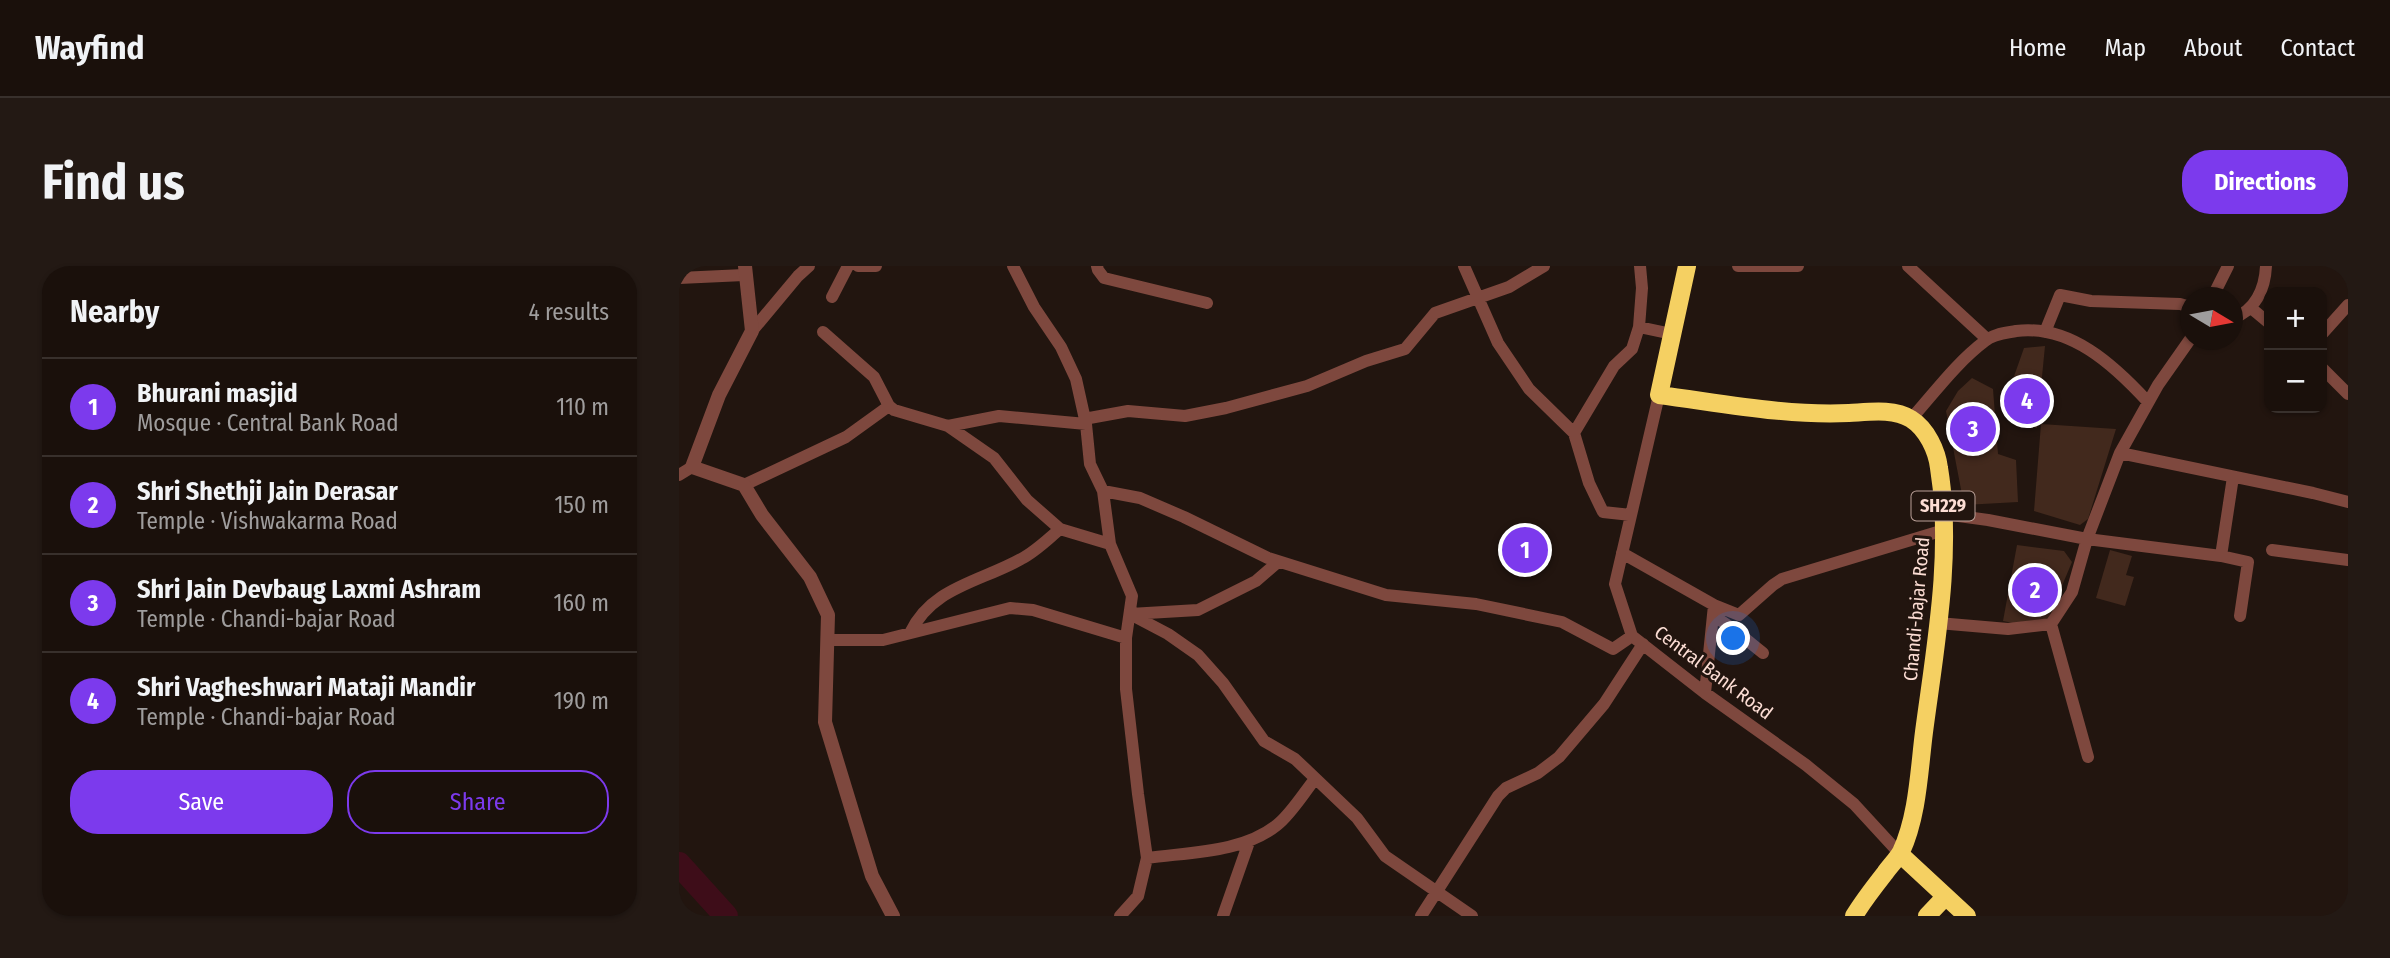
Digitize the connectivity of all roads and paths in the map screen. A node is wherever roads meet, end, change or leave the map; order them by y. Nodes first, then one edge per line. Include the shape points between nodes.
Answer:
1 (809, 266) edge
2 (848, 266) edge
3 (858, 266) edge
4 (876, 266) edge
5 (1013, 266) edge
6 (1097, 266) edge
7 (1464, 266) edge
8 (1544, 266) edge
9 (1640, 266) edge
10 (1687, 266) edge
11 (1738, 266) edge
12 (1798, 266) edge
13 (1908, 266) edge
14 (2228, 266) edge
15 (2266, 266) edge
16 (745, 271) edge
17 (679, 278) edge
18 (2218, 287) edge
19 (832, 297) dead end
20 (1478, 298) junction
21 (1207, 303) dead end
22 (2180, 304) edge
23 (2348, 304) edge
24 (2251, 308) junction
25 (2243, 314) edge
26 (2264, 319) edge
27 (1639, 327) junction
28 (2327, 328) edge
29 (753, 331) junction
30 (823, 332) dead end
31 (2045, 332) junction
32 (1672, 334) junction
33 (1987, 339) junction
34 (2182, 350) edge
35 (2327, 374) edge
36 (1659, 394) junction
37 (2348, 394) edge
38 (2148, 402) junction
39 (889, 406) junction
40 (1912, 419) junction
41 (1085, 421) junction
42 (948, 426) junction
43 (1574, 433) junction
44 (2120, 453) junction
45 (692, 467) junction
46 (679, 475) edge
47 (2233, 477) junction
48 (744, 485) junction
49 (1103, 491) junction
50 (2348, 502) edge
51 (1631, 515) junction
52 (1944, 522) junction
53 (1060, 529) junction
54 (2087, 539) junction
55 (1110, 544) junction
56 (2272, 550) dead end
57 (1622, 553) junction
58 (2221, 556) junction
59 (2348, 560) edge
60 (1278, 562) junction
61 (1714, 611) junction
62 (1130, 614) junction
63 (2240, 616) dead end
64 (1938, 623) junction
65 (2051, 624) junction
66 (911, 633) junction
67 (1126, 638) junction
68 (828, 640) junction
69 (1637, 640) junction
70 (1763, 653) dead end
71 (1705, 693) junction
72 (2088, 757) dead end
73 (1315, 779) junction
74 (1249, 842) junction
75 (1900, 854) junction
76 (1147, 858) junction
77 (1436, 892) junction
78 (1945, 897) junction
79 (893, 916) edge
80 (1120, 916) edge
81 (1223, 916) edge
82 (1421, 916) edge
83 (1472, 916) edge
84 (1854, 916) edge
85 (1927, 916) edge
86 (1967, 916) edge

1 - 29 street
2 - 19 street
3 - 4 street
5 - 41 street via 1076,379
6 - 21 street via 1104,278
7 - 20 street
8 - 20 street via 1509,288
9 - 27 street
10 - 32 main road, Central Bank Road
11 - 12 street
13 - 33 street
14 - 18 street
15 - 24 street
16 - 17 street
16 - 29 street
20 - 41 street via 1434,313 1405,349 1307,386 1185,416 1128,411
20 - 43 street via 1498,343 1529,389
22 - 31 street via 2091,301 2060,295
23 - 28 street
24 - 25 street
24 - 26 street
27 - 32 street
27 - 43 street via 1632,349 1614,366
29 - 45 street via 719,395
30 - 39 street via 874,377
31 - 33 street via 2023,330
31 - 38 street via 2071,339 2102,358
32 - 36 main road, Central Bank Road
33 - 40 street
34 - 38 street
35 - 37 street
36 - 40 main road via 1776,411 1876,411
36 - 51 street, Central Bank Road
38 - 44 street
39 - 42 street via 901,414
39 - 48 street via 846,437
40 - 52 main road, Chandi-bajar Road / SH229 via 1925,433 1939,466
41 - 42 street via 999,416
41 - 49 street via 1090,464
42 - 53 street via 994,458 1027,500
43 - 51 street via 1603,512
44 - 47 street
44 - 54 street
45 - 46 street
45 - 48 street
47 - 50 street
47 - 58 street
48 - 68 street via 810,577 828,615
49 - 55 street
49 - 60 street via 1140,498
51 - 57 street, Central Bank Road
52 - 54 street via 1988,520
52 - 61 street via 1782,579 1739,615
52 - 64 main road, Chandi-bajar Road / SH229
53 - 55 street
53 - 66 street via 1023,558 937,599 919,615
54 - 58 street
54 - 65 street via 2072,592
55 - 62 street via 1132,596
56 - 59 street
57 - 61 street
57 - 69 street, Central Bank Road via 1615,584
58 - 63 street via 2249,562
60 - 62 street via 1256,581 1198,610
60 - 69 street via 1386,596 1476,604 1562,622 1613,649
61 - 70 street
61 - 71 street
62 - 67 street
62 - 73 street via 1198,656 1264,741 1295,759
64 - 65 street via 2008,629
64 - 75 main road, Chandi-bajar Road / SH229 via 1916,797
65 - 72 street
66 - 67 street via 1010,608 1034,610
66 - 68 street via 883,640
67 - 76 street via 1126,689
68 - 79 street via 825,722 872,876
69 - 71 street, Central Bank Road
69 - 77 street via 1604,704 1559,757 1498,796
71 - 75 street, Central Bank Road via 1854,804
73 - 74 street via 1279,824
73 - 77 street via 1357,818 1385,856
74 - 76 street
74 - 81 street
75 - 78 main road
75 - 84 main road
76 - 80 street via 1138,896
77 - 82 street
77 - 83 street
78 - 85 main road
78 - 86 main road

